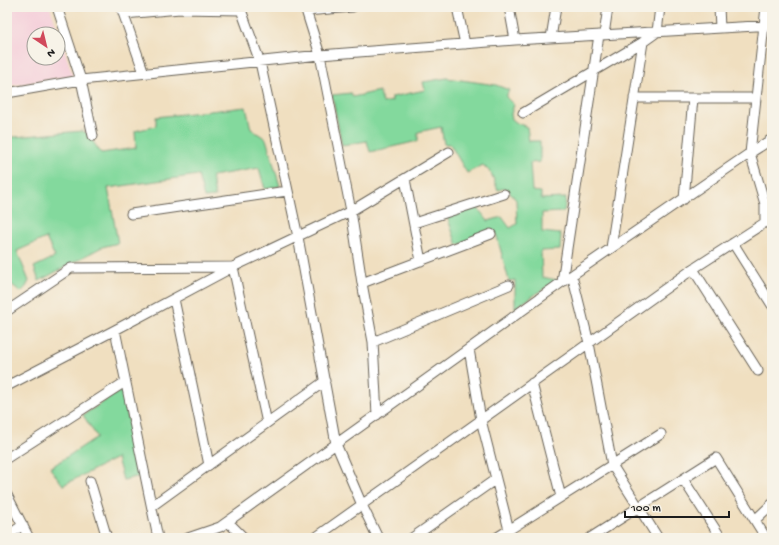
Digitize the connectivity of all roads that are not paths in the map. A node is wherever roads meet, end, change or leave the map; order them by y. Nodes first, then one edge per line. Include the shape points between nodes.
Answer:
1 (57, 7) edge
2 (353, 7) edge
3 (456, 7) edge
4 (509, 7) edge
5 (556, 7) edge
6 (608, 7) edge
7 (660, 7) edge
8 (719, 7) edge
9 (766, 7) edge
10 (180, 8) edge
11 (241, 8) edge
12 (305, 9) edge
13 (123, 11) edge
14 (768, 25) edge
15 (720, 28) junction
16 (657, 32) junction
17 (602, 35) junction
18 (552, 38) junction
19 (515, 40) junction
20 (643, 42) junction
21 (465, 44) junction
22 (320, 55) junction
23 (260, 62) junction
24 (594, 71) junction
25 (144, 73) junction
26 (80, 80) junction
27 (7, 92) edge
28 (634, 98) junction
29 (693, 98) junction
30 (756, 98) junction
31 (523, 113) dead end
32 (93, 136) dead end
33 (772, 139) edge
34 (449, 152) dead end
35 (750, 153) junction
36 (405, 179) junction
37 (287, 191) junction
38 (504, 194) dead end
39 (684, 199) junction
40 (351, 211) junction
41 (131, 214) dead end
42 (770, 219) edge
43 (414, 223) junction
44 (491, 234) dead end
45 (298, 237) junction
46 (733, 243) junction
47 (611, 248) junction
48 (421, 261) junction
49 (233, 267) junction
50 (693, 269) junction
51 (572, 275) junction
52 (562, 282) junction
53 (362, 283) junction
54 (509, 285) dead end
55 (174, 299) junction
56 (772, 305) edge
57 (7, 311) edge
58 (115, 330) junction
59 (373, 342) junction
60 (589, 343) junction
61 (468, 349) junction
62 (758, 371) dead end
63 (325, 381) junction
64 (125, 382) junction
65 (532, 383) junction
66 (7, 386) edge
67 (377, 415) junction
68 (481, 420) junction
69 (267, 423) junction
70 (661, 434) dead end
71 (336, 444) junction
72 (7, 458) edge
73 (209, 464) junction
74 (612, 465) junction
75 (496, 479) junction
76 (683, 479) junction
77 (90, 481) dead end
78 (7, 495) edge
79 (561, 497) junction
80 (772, 504) edge
81 (362, 505) junction
82 (152, 506) junction
83 (639, 507) junction
84 (754, 520) junction
85 (228, 522) junction
86 (23, 525) junction
87 (509, 530) junction
88 (7, 536) edge
89 (29, 538) edge
90 (107, 538) edge
91 (158, 538) edge
92 (188, 538) edge
93 (244, 538) edge
94 (315, 538) edge
95 (378, 538) edge
96 (412, 538) edge
97 (496, 538) edge
98 (590, 538) edge
99 (658, 538) edge
100 (721, 538) edge
101 (766, 538) edge

1 - 26 street
2 - 12 street
3 - 21 street
4 - 19 street
5 - 18 street
6 - 17 street
7 - 16 street
8 - 15 street
9 - 14 street
10 - 11 street
10 - 13 street
11 - 23 street
12 - 22 street
13 - 25 street
14 - 15 street
14 - 30 street
15 - 16 street
16 - 17 street
16 - 20 street
17 - 18 street
17 - 24 street
18 - 19 street
19 - 21 street
20 - 24 street
20 - 28 street
21 - 22 street
22 - 23 street
22 - 40 street
23 - 25 street
23 - 37 street
24 - 31 street
24 - 52 street
25 - 26 street
26 - 27 street
26 - 32 street
28 - 29 street
28 - 47 street
29 - 30 street
29 - 39 street
30 - 35 street
33 - 35 street
34 - 36 street
35 - 39 street
35 - 42 street
36 - 40 street
36 - 43 street
37 - 41 street
37 - 45 street
38 - 43 street
39 - 47 street
40 - 45 street
40 - 53 street
42 - 46 street
43 - 48 street
44 - 48 street
45 - 49 street
45 - 63 street
46 - 50 street
46 - 56 street
47 - 51 street
48 - 53 street
49 - 55 street
49 - 57 street via 71,268
49 - 69 street
50 - 60 street
50 - 62 street
51 - 52 street
51 - 60 street
52 - 61 street
53 - 59 street
54 - 59 street
55 - 58 street
55 - 73 street
58 - 64 street
58 - 66 street
59 - 67 street
60 - 65 street
60 - 74 street
61 - 67 street
61 - 68 street
63 - 69 street
63 - 71 street
64 - 72 street
64 - 82 street
65 - 68 street
65 - 79 street
67 - 71 street
68 - 75 street
68 - 81 street
69 - 73 street
70 - 74 street
71 - 81 street
71 - 85 street
73 - 82 street
74 - 79 street
74 - 83 street
75 - 87 street
75 - 96 street
76 - 83 street
76 - 84 street via 716,458
76 - 100 street
77 - 90 street
78 - 86 street
79 - 87 street
80 - 84 street
81 - 94 street
81 - 95 street
82 - 91 street
83 - 98 street
83 - 99 street
84 - 101 street
85 - 92 street
85 - 93 street
86 - 88 street
86 - 89 street
87 - 97 street

